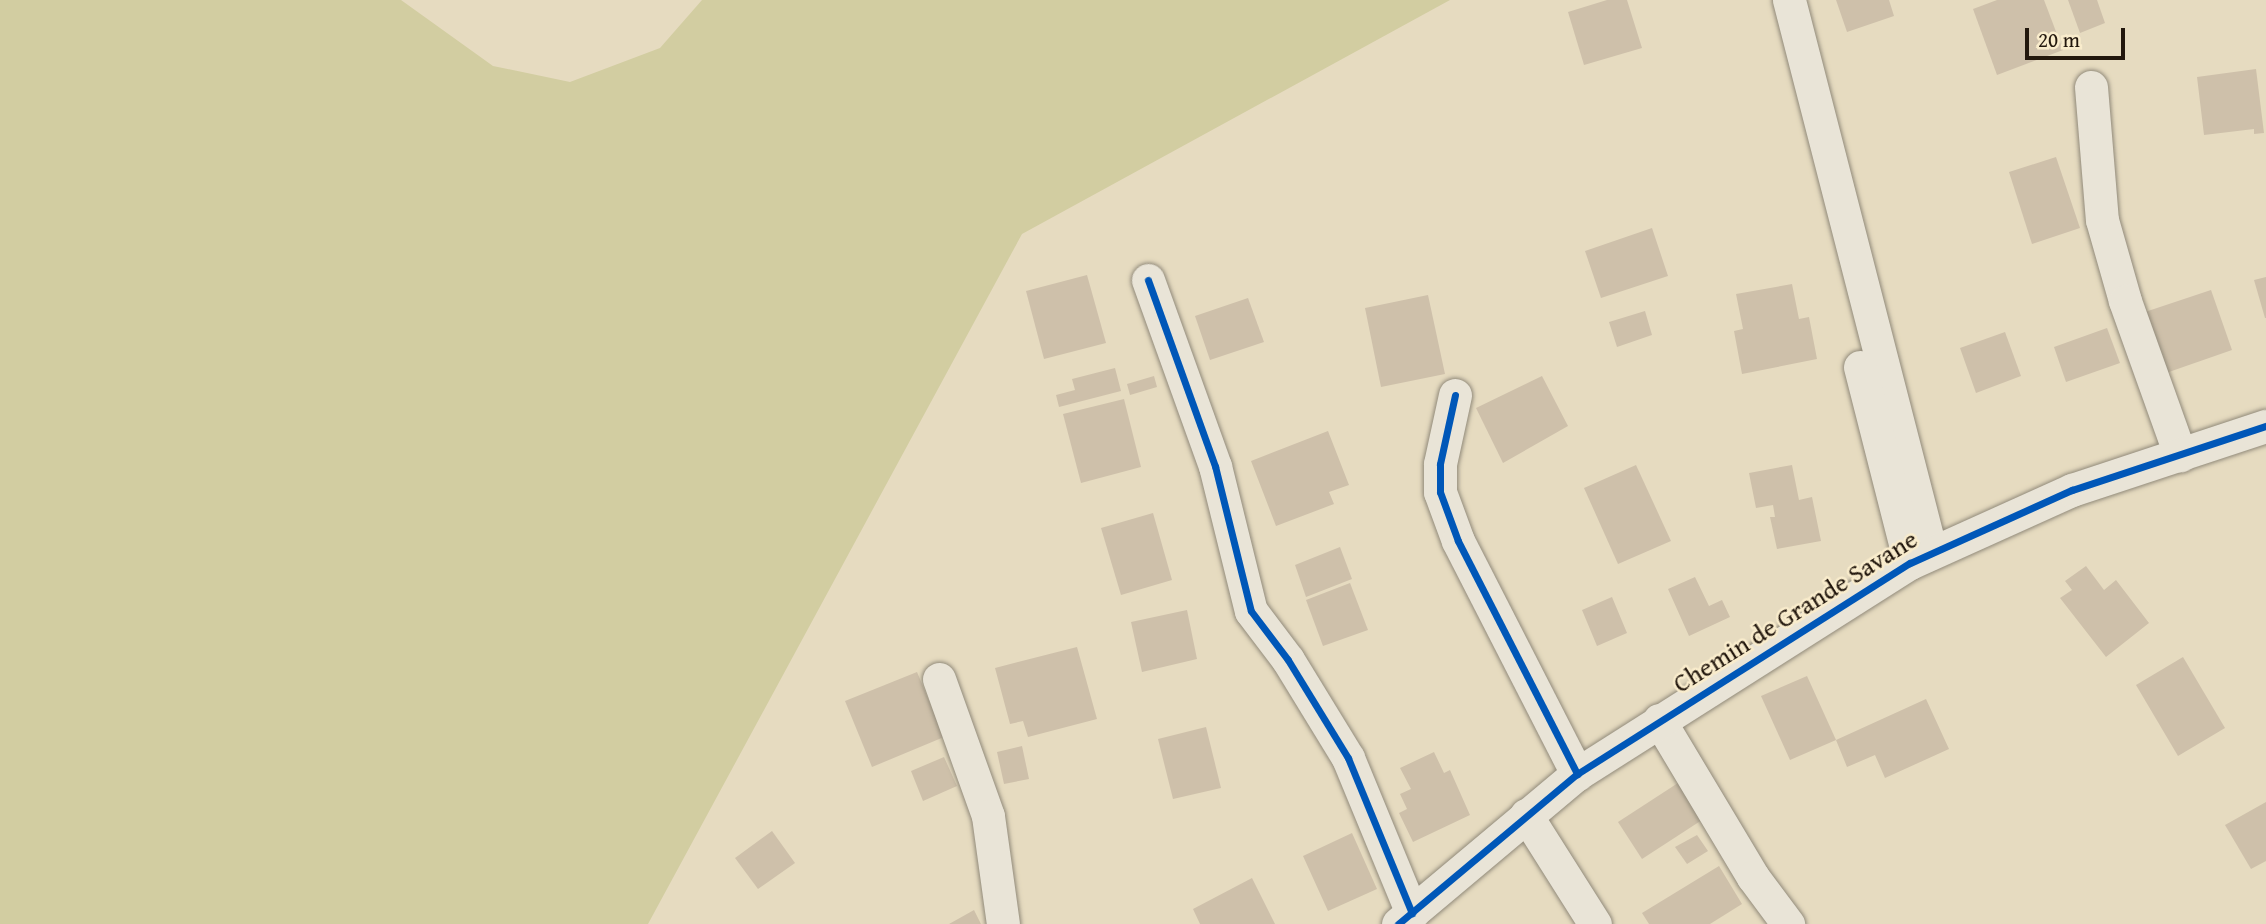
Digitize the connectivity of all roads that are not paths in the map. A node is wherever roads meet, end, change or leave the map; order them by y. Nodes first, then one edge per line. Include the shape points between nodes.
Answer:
1 (1789, 0) edge
2 (2091, 87) dead end
3 (1148, 280) dead end
4 (1860, 367) dead end
5 (1455, 395) dead end
6 (2266, 426) edge
7 (2180, 455) junction
8 (1921, 557) junction
9 (939, 679) dead end
10 (1659, 720) junction
11 (1577, 774) junction
12 (1526, 815) junction
13 (1405, 918) edge
14 (1003, 924) edge
15 (1595, 924) edge
16 (1788, 924) edge

1 - 8 street
2 - 7 street via 2102,220 2124,301
3 - 13 street via 1215,466 1251,611 1288,660 1348,758
4 - 8 street
5 - 11 street via 1440,464 1440,492 1458,541
6 - 7 street, Chemin de Grande Savane
7 - 8 street, Chemin de Grande Savane via 2072,490
8 - 10 street, Chemin de Grande Savane
9 - 14 street via 988,816
10 - 11 street, Chemin de Grande Savane
10 - 16 street via 1753,877
11 - 12 street, Chemin de Grande Savane
12 - 13 street, Chemin de Grande Savane
12 - 15 street

